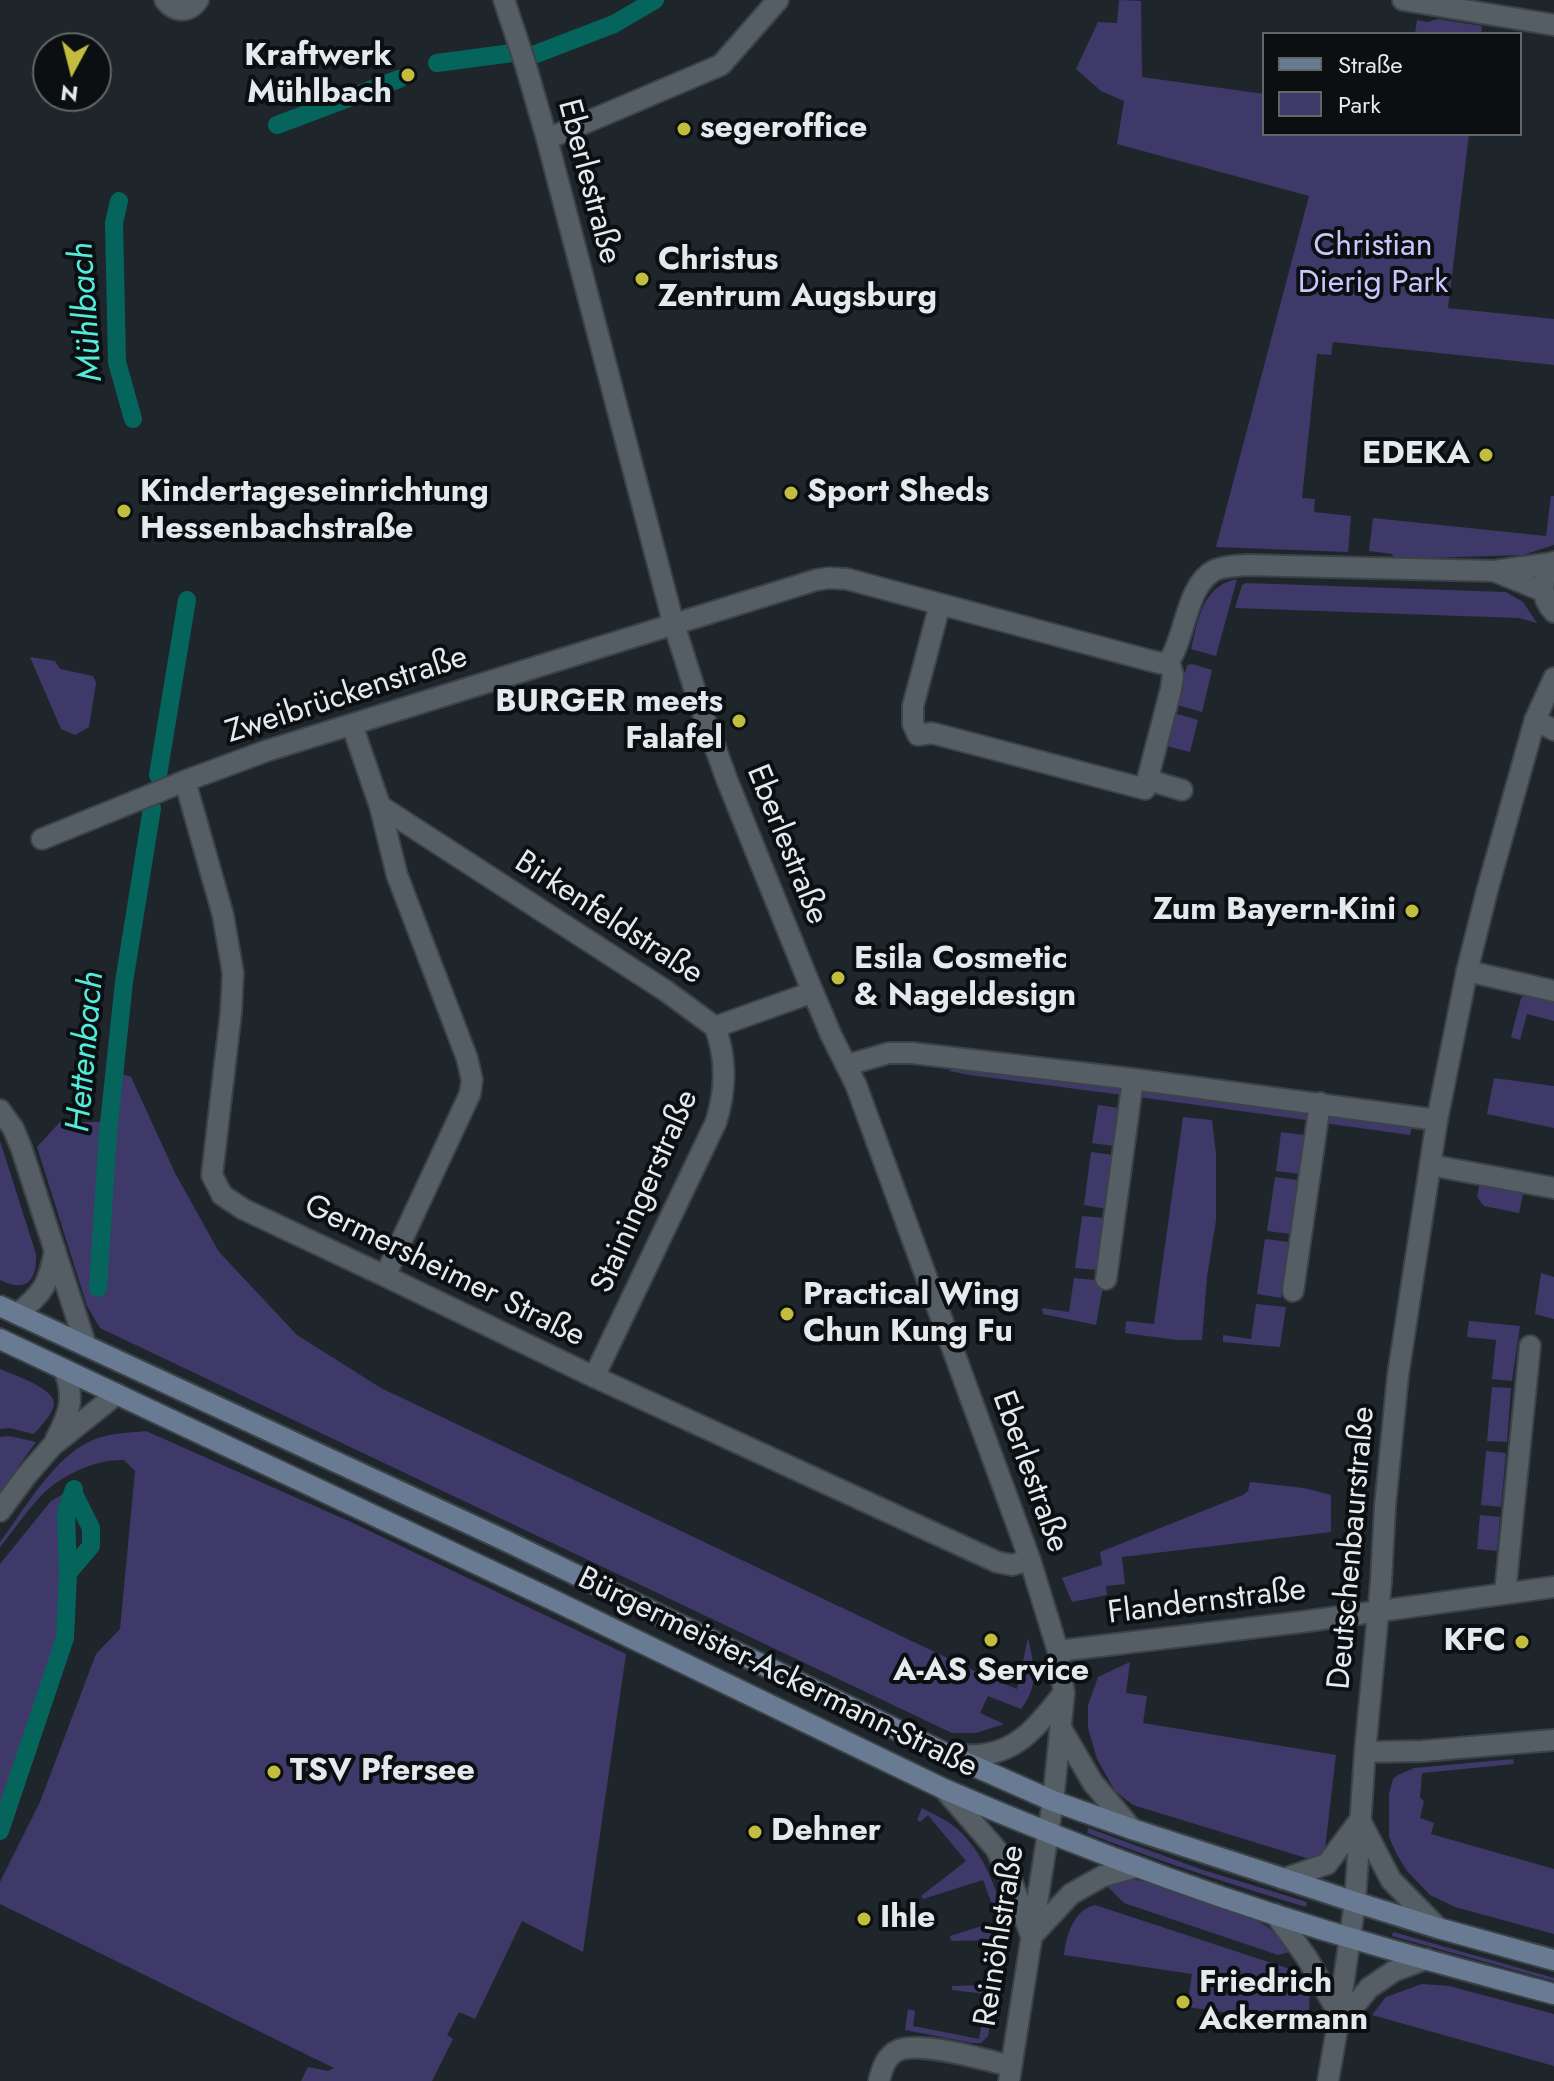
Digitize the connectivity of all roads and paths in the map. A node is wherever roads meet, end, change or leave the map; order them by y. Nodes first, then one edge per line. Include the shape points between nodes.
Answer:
1 (165, 0) edge
2 (198, 0) edge
3 (504, 0) edge
4 (778, 0) edge
5 (1403, 0) edge
6 (1554, 25) edge
7 (547, 139) junction
8 (1554, 563) edge
9 (1494, 571) junction
10 (1543, 591) junction
11 (940, 604) junction
12 (1554, 612) edge
13 (674, 625) junction
14 (1169, 661) junction
15 (1554, 678) edge
16 (1535, 720) junction
17 (352, 725) junction
18 (1554, 730) edge
19 (1148, 780) junction
20 (185, 781) junction
21 (1182, 790) dead end
22 (380, 806) junction
23 (42, 839) dead end
24 (1467, 971) junction
25 (1554, 991) edge
26 (813, 992) junction
27 (715, 1027) junction
28 (847, 1065) junction
29 (1133, 1079) junction
30 (1320, 1103) junction
31 (0, 1110) edge
32 (1437, 1120) junction
33 (1430, 1165) junction
34 (1554, 1188) edge
35 (55, 1250) junction
36 (385, 1276) junction
37 (1106, 1279) dead end
38 (1293, 1291) dead end
39 (9, 1310) edge
40 (0, 1339) edge
41 (86, 1346) junction
42 (1530, 1346) dead end
43 (64, 1369) junction
44 (594, 1377) junction
45 (117, 1394) junction
46 (52, 1446) junction
47 (0, 1511) edge
48 (1030, 1560) junction
49 (1554, 1587) edge
50 (1505, 1593) junction
51 (1379, 1611) junction
52 (1058, 1651) junction
53 (1064, 1693) junction
54 (1062, 1730) junction
55 (1554, 1740) edge
56 (1365, 1752) junction
57 (947, 1754) junction
58 (944, 1789) junction
59 (1053, 1801) junction
60 (1360, 1820) junction
61 (1132, 1829) junction
62 (1048, 1834) junction
63 (1136, 1867) junction
64 (1283, 1879) junction
65 (1355, 1902) junction
66 (1275, 1914) junction
67 (1438, 1928) junction
68 (1031, 1937) junction
69 (1351, 1938) junction
70 (1426, 1959) junction
71 (1554, 1960) edge
72 (1554, 1994) edge
73 (1338, 2020) junction
74 (1010, 2074) edge
75 (879, 2081) edge
76 (1328, 2081) edge

1 - 2 street via 182,10
3 - 7 street, Eberlestraße
4 - 7 street via 721,65
5 - 6 street
7 - 13 street, Eberlestraße
8 - 9 street
8 - 10 street via 1546,572
9 - 10 street
9 - 14 street via 1247,565 1217,569 1197,588
10 - 12 street
11 - 13 street, Zweibrückenstraße via 829,578
11 - 14 street, Zweibrückenstraße via 1160,663
11 - 19 street via 913,706 918,735 932,733 1145,789
13 - 17 street, Zweibrückenstraße
13 - 26 street, Eberlestraße via 727,780
14 - 19 street via 1171,689
15 - 16 street, Deutschenbaurstraße
16 - 18 street
16 - 24 street, Deutschenbaurstraße
17 - 20 street, Zweibrückenstraße
17 - 22 street
19 - 21 street
20 - 23 street, Zweibrückenstraße
20 - 36 street, Germersheimer Straße via 223,915 233,973 212,1175 222,1195 243,1209
22 - 27 street, Birkenfeldstraße
22 - 36 street via 397,875 472,1080
24 - 25 street
24 - 32 street, Deutschenbaurstraße
26 - 27 street, Birkenfeldstraße
26 - 28 street, Eberlestraße
27 - 44 street, Stainingerstraße via 724,1062 716,1122
28 - 29 street via 889,1053 912,1053
28 - 48 street, Eberlestraße
29 - 30 street
29 - 37 street
30 - 32 street
30 - 38 street
31 - 35 street via 21,1147
32 - 33 street, Deutschenbaurstraße
33 - 34 street
33 - 51 street, Deutschenbaurstraße via 1398,1375
35 - 39 street via 44,1289
35 - 41 street
36 - 44 street, Germersheimer Straße
39 - 41 main road, Bürgermeister-Ackermann-Straße
40 - 43 main road, Bürgermeister-Ackermann-Straße
41 - 57 main road, Bürgermeister-Ackermann-Straße
42 - 50 street
43 - 45 main road, Bürgermeister-Ackermann-Straße
43 - 46 street via 70,1409
44 - 48 street, Germersheimer Straße via 997,1562
45 - 46 street
45 - 58 main road, Bürgermeister-Ackermann-Straße
46 - 47 street
48 - 52 street, Eberlestraße
49 - 50 street, Flandernstraße
50 - 51 street, Flandernstraße
51 - 52 street, Flandernstraße
51 - 56 street, Deutschenbaurstraße
52 - 53 street, Eberlestraße
53 - 54 street, Eberlestraße
53 - 57 street via 1028,1735 1012,1745 979,1755
54 - 59 street, Eberlestraße
54 - 61 street via 1093,1783
55 - 56 street
56 - 60 street, Deutschenbaurstraße
57 - 59 main road, Bürgermeister-Ackermann-Straße
58 - 62 main road, Bürgermeister-Ackermann-Straße
58 - 68 street via 996,1849
59 - 61 main road, Bürgermeister-Ackermann-Straße
59 - 62 street, Reinöhlstraße
60 - 64 street via 1327,1864
60 - 65 street, Deutschenbaurstraße
60 - 67 street via 1391,1880
61 - 64 main road, Bürgermeister-Ackermann-Straße
62 - 63 main road, Bürgermeister-Ackermann-Straße
62 - 68 street, Reinöhlstraße
63 - 66 main road, Bürgermeister-Ackermann-Straße
63 - 68 street via 1103,1876 1071,1894
64 - 65 main road, Bürgermeister-Ackermann-Straße
65 - 67 main road, Bürgermeister-Ackermann-Straße
65 - 69 street, Deutschenbaurstraße
66 - 69 main road, Bürgermeister-Ackermann-Straße
66 - 73 street via 1307,1958
67 - 71 main road, Bürgermeister-Ackermann-Straße
68 - 74 street, Reinöhlstraße
69 - 70 main road, Bürgermeister-Ackermann-Straße
69 - 73 street, Deutschenbaurstraße
70 - 72 main road, Bürgermeister-Ackermann-Straße
70 - 73 street via 1369,1988
73 - 76 street, Deutschenbaurstraße
74 - 75 street via 915,2046 896,2051 884,2064

